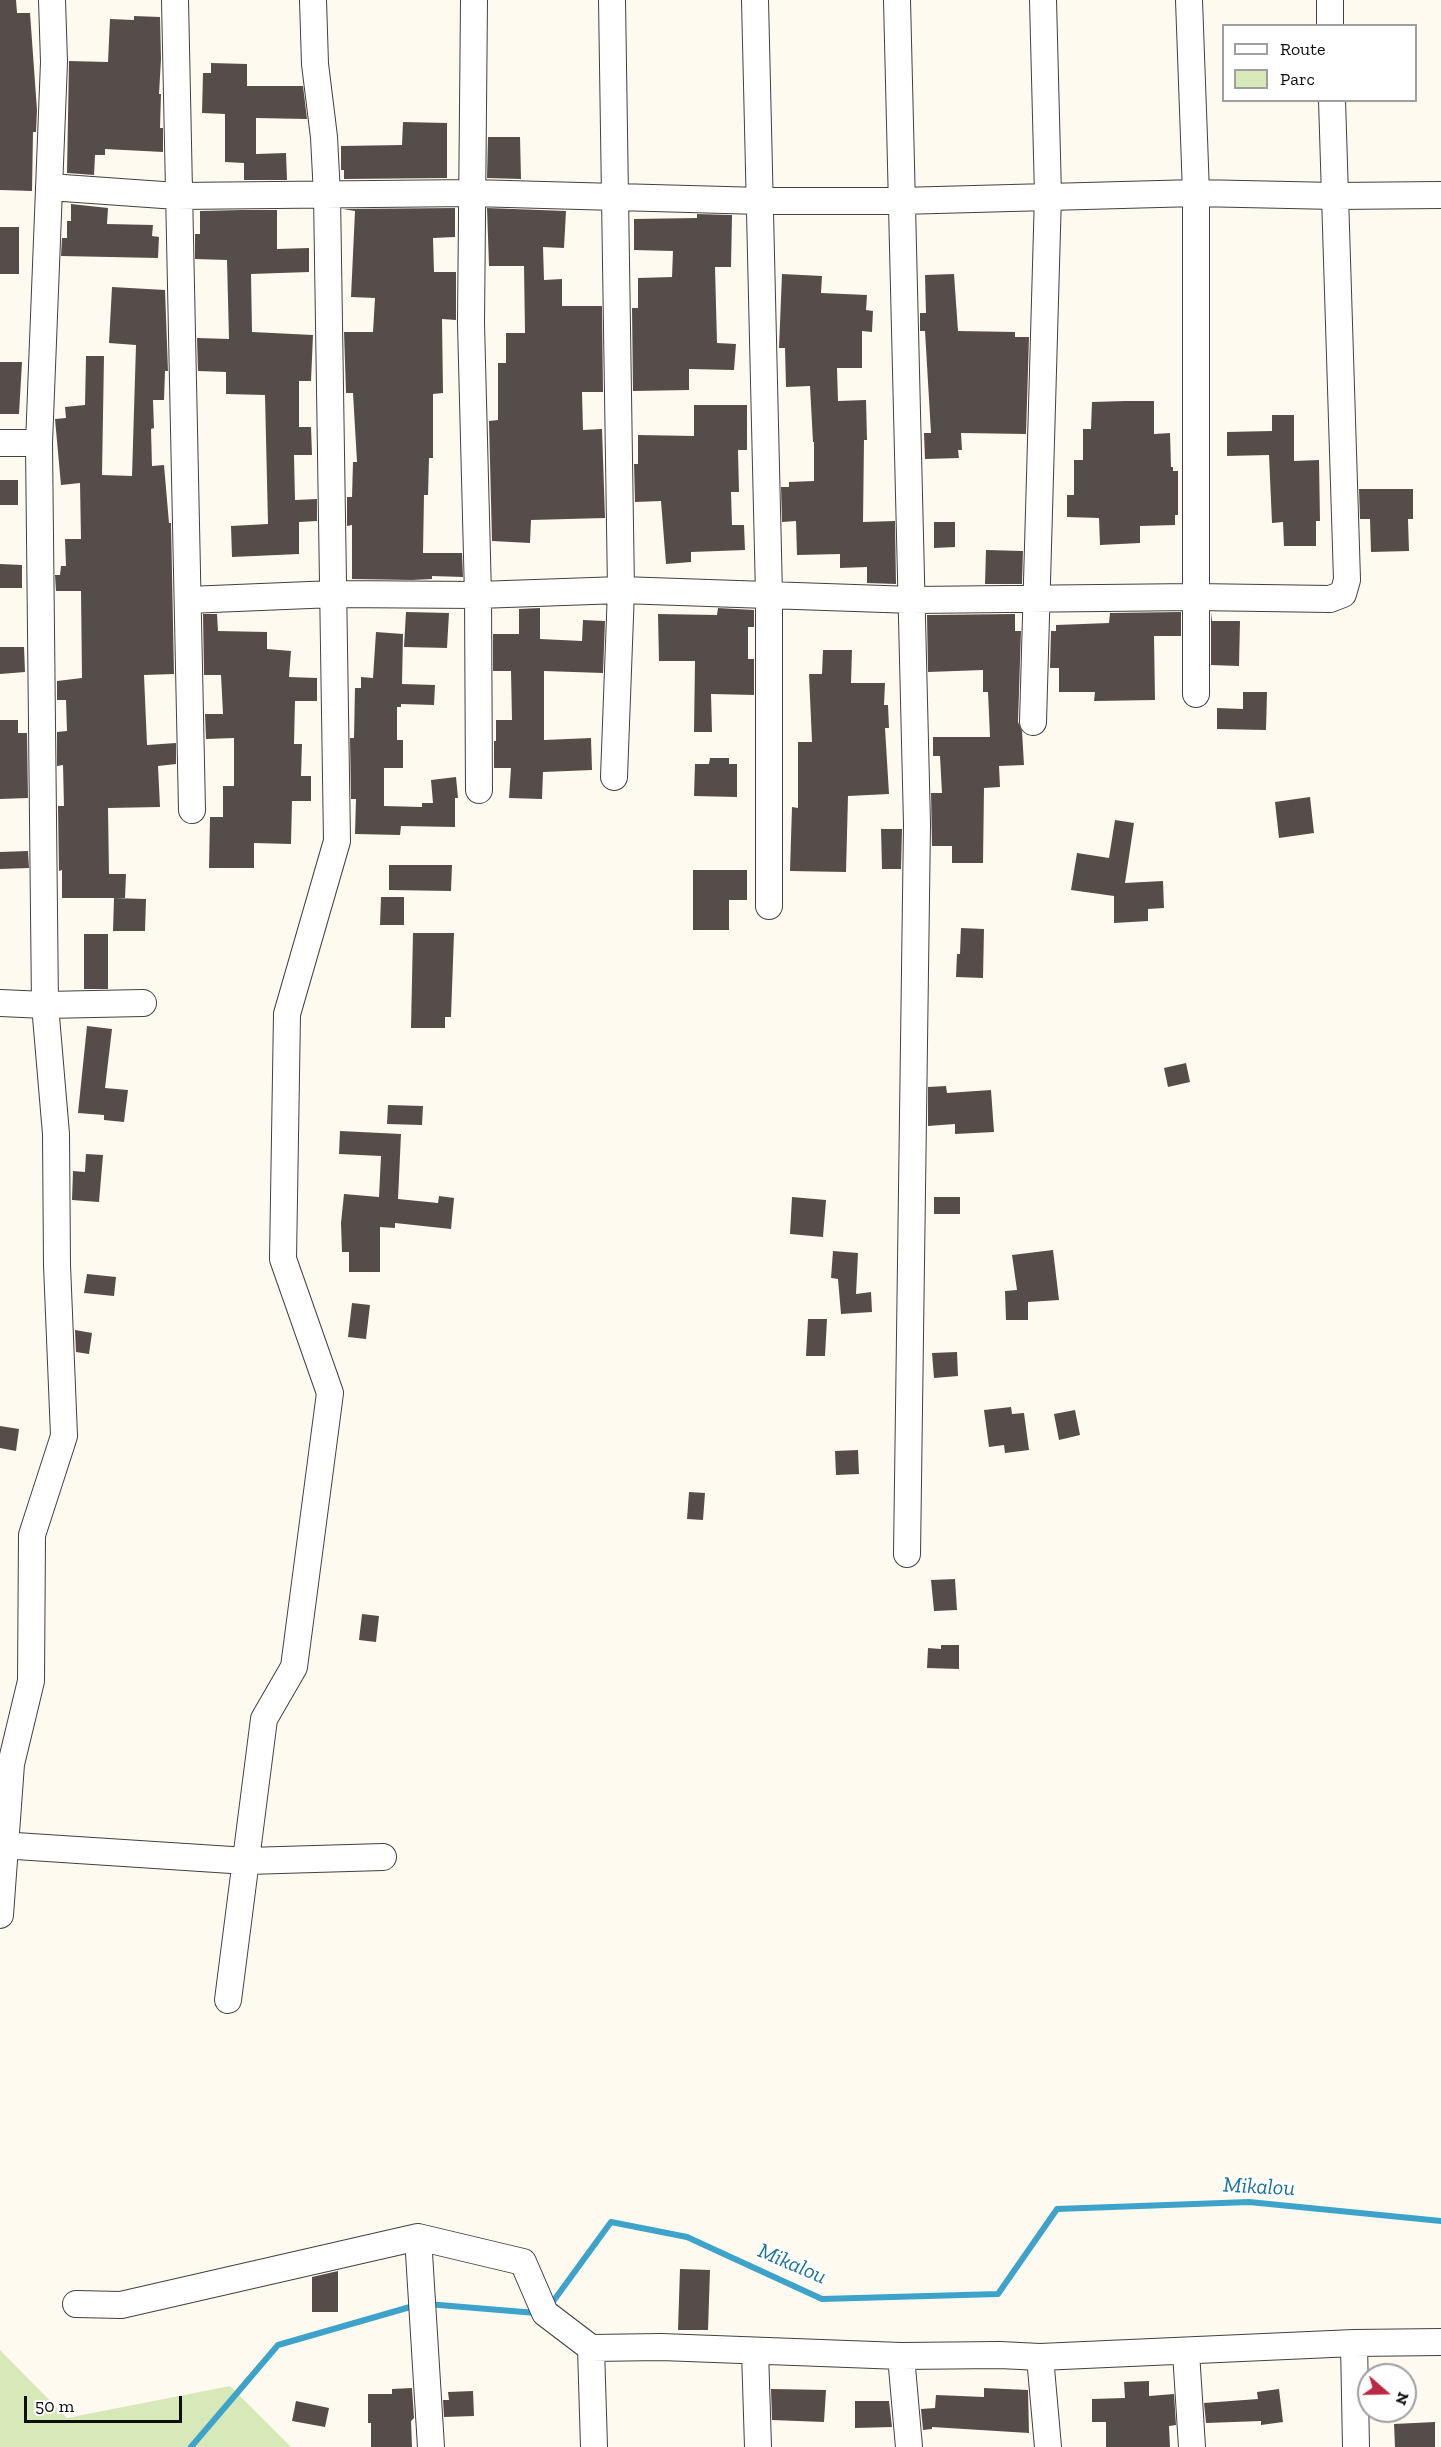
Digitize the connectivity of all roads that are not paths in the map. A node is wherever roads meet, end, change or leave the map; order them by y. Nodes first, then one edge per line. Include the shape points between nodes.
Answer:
1 (52, 0) edge
2 (175, 0) edge
3 (313, 0) edge
4 (474, 0) edge
5 (612, 0) edge
6 (755, 0) edge
7 (897, 0) edge
8 (1043, 0) edge
9 (1189, 0) edge
10 (1330, 0) edge
11 (1330, 24) edge
12 (1332, 102) edge
13 (49, 187) junction
14 (472, 193) junction
15 (1196, 193) junction
16 (327, 195) junction
17 (1048, 195) junction
18 (1441, 195) edge
19 (177, 196) junction
20 (616, 196) junction
21 (1335, 196) junction
22 (761, 201) junction
23 (900, 201) junction
24 (0, 443) edge
25 (39, 443) junction
26 (621, 590) junction
27 (334, 594) junction
28 (769, 594) junction
29 (478, 595) junction
30 (1195, 597) junction
31 (1037, 599) junction
32 (188, 600) junction
33 (913, 600) junction
34 (1196, 694) dead end
35 (1033, 722) dead end
36 (614, 777) dead end
37 (479, 790) dead end
38 (192, 810) dead end
39 (769, 906) dead end
40 (0, 1003) edge
41 (143, 1003) dead end
42 (45, 1005) junction
43 (906, 1554) dead end
44 (3, 1845) edge
45 (383, 1857) dead end
46 (247, 1861) junction
47 (0, 1914) edge
48 (228, 2000) dead end
49 (418, 2237) junction
50 (75, 2304) dead end
51 (1441, 2342) edge
52 (1354, 2343) junction
53 (591, 2348) junction
54 (755, 2351) junction
55 (1186, 2352) junction
56 (901, 2356) junction
57 (1040, 2357) junction
58 (431, 2447) edge
59 (594, 2447) edge
60 (758, 2447) edge
61 (909, 2447) edge
62 (1048, 2447) edge
63 (1192, 2447) edge
64 (1356, 2447) edge

1 - 13 street
2 - 19 street
3 - 16 street
4 - 14 street
5 - 20 street
6 - 22 street
7 - 23 street
8 - 17 street
9 - 15 street
10 - 11 street
12 - 21 street
13 - 19 street
13 - 25 street
14 - 16 street
14 - 20 street
14 - 29 street
15 - 17 street
15 - 21 street
15 - 30 street
16 - 19 street
16 - 27 street
17 - 23 street
17 - 31 street
18 - 21 street
19 - 32 street
20 - 22 street
20 - 26 street
21 - 30 street via 1347,580 1343,594 1330,599
22 - 23 street
22 - 28 street
23 - 33 street
24 - 25 street
25 - 42 street
26 - 28 street
26 - 29 street
26 - 36 street
27 - 29 street
27 - 32 street
27 - 46 street via 337,841 287,1014 283,1259 330,1393 294,1667 264,1719
28 - 33 street
28 - 39 street
29 - 37 street
30 - 31 street
30 - 34 street
31 - 33 street
31 - 35 street
32 - 38 street
33 - 43 street via 917,824
40 - 42 street
41 - 42 street
42 - 44 street via 56,1134 64,1436 32,1535 31,1680 11,1764
44 - 46 street
44 - 47 street
45 - 46 street
46 - 48 street
49 - 50 street via 120,2305
49 - 53 street via 523,2262 544,2313
49 - 58 street
51 - 52 street
52 - 55 street
52 - 64 street
53 - 54 street
53 - 59 street
54 - 56 street
54 - 60 street
55 - 57 street
55 - 63 street
56 - 57 street
56 - 61 street
57 - 62 street

